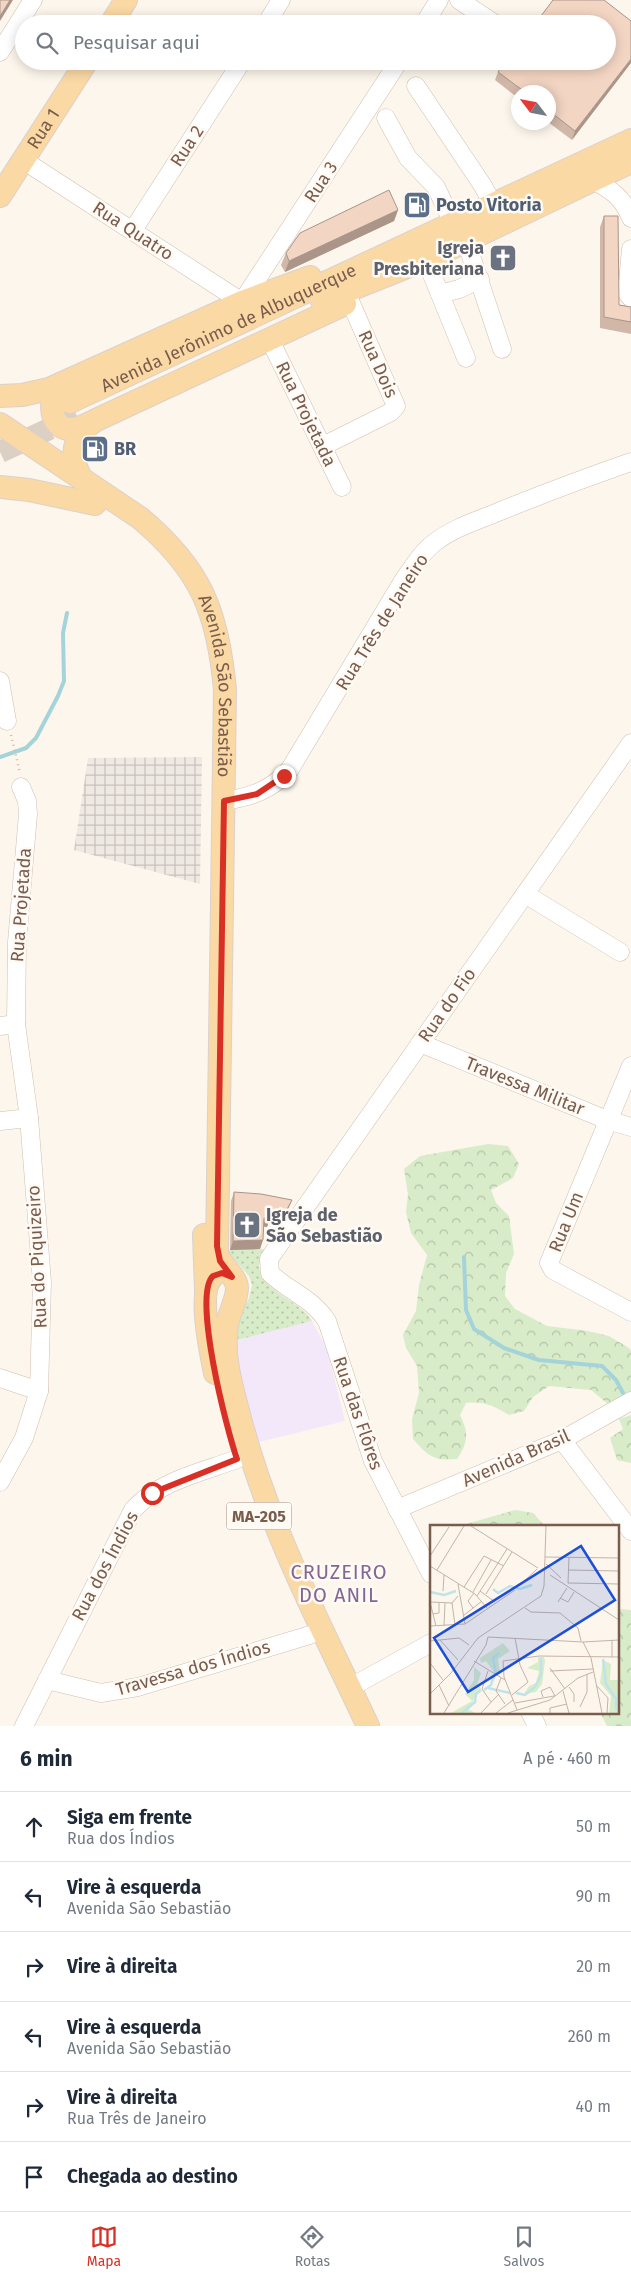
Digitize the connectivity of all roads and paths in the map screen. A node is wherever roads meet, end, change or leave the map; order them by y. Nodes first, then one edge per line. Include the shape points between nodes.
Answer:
1 (33, 0) edge
2 (126, 0) edge
3 (281, 0) edge
4 (439, 0) edge
5 (459, 0) edge
6 (23, 15) edge
7 (117, 15) edge
8 (272, 15) edge
9 (430, 15) edge
10 (482, 15) edge
11 (15, 28) edge
12 (0, 52) edge
13 (81, 70) edge
14 (236, 70) edge
15 (393, 70) edge
16 (416, 86) dead end
17 (386, 118) dead end
18 (631, 140) edge
19 (23, 160) junction
20 (631, 162) edge
21 (593, 180) junction
22 (0, 196) edge
23 (493, 205) junction
24 (631, 218) edge
25 (133, 230) junction
26 (460, 232) junction
27 (399, 248) junction
28 (631, 249) edge
29 (431, 258) junction
30 (480, 279) junction
31 (440, 294) junction
32 (631, 298) edge
33 (242, 302) junction
34 (350, 302) junction
35 (270, 340) junction
36 (502, 349) dead end
37 (466, 358) dead end
38 (84, 374) junction
39 (0, 396) edge
40 (81, 413) junction
41 (0, 424) edge
42 (0, 441) edge
43 (323, 446) junction
44 (631, 462) edge
45 (81, 478) junction
46 (0, 487) edge
47 (342, 487) dead end
48 (95, 504) junction
49 (0, 681) edge
50 (9, 728) joint
51 (631, 743) edge
52 (20, 780) joint
53 (224, 801) junction
54 (525, 894) junction
55 (620, 952) dead end
56 (8, 1025) edge
57 (420, 1043) junction
58 (631, 1066) edge
59 (29, 1118) junction
60 (607, 1120) junction
61 (0, 1121) edge
62 (631, 1127) edge
63 (268, 1269) joint
64 (234, 1286) junction
65 (206, 1291) junction
66 (631, 1312) edge
67 (0, 1378) edge
68 (39, 1391) junction
69 (631, 1401) edge
70 (562, 1440) junction
71 (237, 1459) junction
72 (1, 1479) edge
73 (397, 1509) junction
74 (631, 1531) edge
75 (430, 1572) edge
76 (310, 1635) junction
77 (430, 1644) edge
78 (47, 1680) junction
79 (351, 1688) junction
80 (531, 1714) edge
81 (24, 1726) edge
82 (356, 1726) edge
83 (368, 1726) edge
84 (537, 1726) edge

1 - 6 street
2 - 7 main road
3 - 8 street
4 - 9 street
5 - 10 street
11 - 12 street
13 - 19 main road, Rua 1
14 - 25 street, Rua 2
15 - 33 street, Rua 3
16 - 23 street
17 - 26 street via 408,158 436,187
18 - 23 main road, Avenida Jerônimo de Albuquerque
19 - 22 main road, Rua 1
19 - 25 street, Rua Quatro
20 - 21 main road, Avenida Jerônimo de Albuquerque
21 - 24 street via 615,191
21 - 26 main road, Avenida Jerônimo de Albuquerque
23 - 26 main road, Avenida Jerônimo de Albuquerque
25 - 33 street, Rua Quatro
26 - 27 main road, Avenida Jerônimo de Albuquerque
26 - 29 main road, Avenida Jerônimo de Albuquerque
26 - 30 street
27 - 33 main road
27 - 40 main road, Avenida Jerônimo de Albuquerque
28 - 32 street via 627,293
29 - 31 street
29 - 34 main road
29 - 40 main road, Avenida Jerônimo de Albuquerque via 338,294
30 - 31 street
30 - 36 street
31 - 37 street
33 - 38 main road
34 - 35 main road
34 - 43 street, Rua Dois via 396,406 391,412
35 - 40 main road
35 - 43 street, Rua Projetada
38 - 39 main road via 38,392
38 - 40 main road via 57,393 52,412 56,421 68,429 75,429
40 - 45 main road via 82,432 75,448 74,464
41 - 45 main road, Avenida São Sebastião
42 - 48 main road, Avenida São Sebastião
43 - 47 street, Rua Projetada
44 - 53 street, Rua Três de Janeiro via 476,521 433,543 403,581 290,769 257,794
45 - 53 main road, Avenida São Sebastião via 160,535 194,576 205,597 214,619 223,667
46 - 48 main road
48 - 65 main road, Avenida São Sebastião / MA-205 via 133,529 169,565 197,612 210,662 213,805 204,1224
49 - 50 street
50 - 52 path
51 - 54 street, Rua do Fio
52 - 56 street, Rua Projetada via 28,814
53 - 64 main road, Avenida São Sebastião via 217,1246 220,1261
54 - 55 street
54 - 57 street, Rua do Fio
56 - 59 street, Rua do Piquizeiro
57 - 60 street, Travessa Militar
57 - 63 street, Rua do Fio via 269,1259
58 - 60 street
59 - 61 street
59 - 68 street, Rua do Piquizeiro via 42,1282
60 - 62 street, Travessa Militar
60 - 66 street, Rua Um via 549,1263 553,1270
63 - 73 street, Rua das Flôres via 318,1308 327,1322 373,1461
64 - 65 main road via 230,1303 220,1305 211,1301
64 - 79 main road, MA-205 via 227,1324 226,1355 249,1450 289,1557
65 - 71 main road, Avenida São Sebastião / MA-205 via 215,1374
67 - 68 street
68 - 72 street, Rua do Piquizeiro via 24,1438
69 - 70 street, Avenida Brasil
70 - 73 street, Avenida Brasil
70 - 74 street
71 - 76 main road, Avenida São Sebastião / MA-205
71 - 78 street, Rua dos Índios via 161,1488 133,1510
73 - 75 street, Rua das Flôres
76 - 78 street, Travessa dos Índios via 138,1687 101,1693
76 - 82 main road, Avenida São Sebastião / MA-205
77 - 79 street
78 - 81 street, Rua dos Índios
79 - 83 main road, MA-205
80 - 84 street

